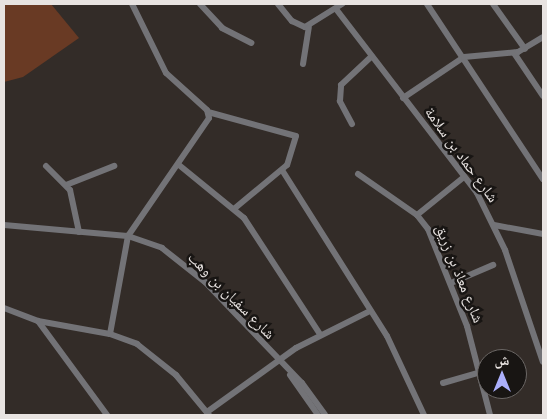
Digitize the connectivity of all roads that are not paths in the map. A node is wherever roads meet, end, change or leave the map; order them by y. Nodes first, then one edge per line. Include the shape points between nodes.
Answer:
1 (132, 4) edge
2 (200, 4) edge
3 (278, 4) edge
4 (342, 4) edge
5 (427, 4) edge
6 (493, 4) edge
7 (336, 9) junction
8 (309, 26) junction
9 (543, 37) edge
10 (251, 43) dead end
11 (525, 49) junction
12 (514, 53) junction
13 (372, 56) junction
14 (464, 57) junction
15 (303, 64) dead end
16 (543, 96) edge
17 (403, 98) junction
18 (208, 112) junction
19 (352, 124) dead end
20 (179, 165) junction
21 (46, 166) dead end
22 (114, 166) dead end
23 (282, 170) junction
24 (358, 174) dead end
25 (464, 177) junction
26 (543, 179) edge
27 (66, 185) junction
28 (235, 208) junction
29 (417, 214) junction
30 (4, 225) edge
31 (494, 225) junction
32 (78, 232) junction
33 (543, 234) edge
34 (128, 236) junction
35 (494, 265) dead end
36 (451, 283) junction
37 (4, 308) edge
38 (370, 310) junction
39 (38, 321) junction
40 (110, 334) junction
41 (320, 334) junction
42 (477, 360) edge
43 (278, 361) junction
44 (543, 362) edge
45 (288, 372) junction
46 (477, 373) edge
47 (443, 383) dead end
48 (487, 399) edge
49 (208, 414) edge
50 (108, 415) edge
51 (318, 415) edge
52 (325, 415) edge
53 (424, 415) edge
54 (490, 415) edge

1 - 18 street via 166,73
2 - 10 street via 222,28
3 - 8 street via 298,25
4 - 7 street
5 - 14 street
6 - 11 street
7 - 8 street
7 - 13 street, شارع حماد بن سلامة
8 - 15 street
9 - 11 street
11 - 12 street
12 - 14 street
12 - 16 street
13 - 17 street, شارع حماد بن سلامة
13 - 19 street via 341,84 340,101
14 - 17 street
14 - 26 street
17 - 25 street, شارع حماد بن سلامة
18 - 20 street via 203,131
18 - 23 street via 294,134 293,154
20 - 28 street
20 - 34 street
21 - 27 street
22 - 27 street
23 - 28 street
23 - 38 street
24 - 29 street, شارع معاذ بن زريق
25 - 29 street
25 - 31 street, شارع حماد بن سلامة
27 - 32 street via 75,201
28 - 41 street via 281,269
29 - 36 street, شارع معاذ بن زريق
30 - 32 street, شارع سفيان بن وهب
31 - 33 street
31 - 44 street, شارع حماد بن سلامة
32 - 34 street, شارع سفيان بن وهب
34 - 40 street
34 - 43 street, شارع سفيان بن وهب via 162,248 187,266
35 - 36 street
36 - 42 street, شارع معاذ بن زريق
37 - 39 street
38 - 41 street
38 - 53 street via 398,354
39 - 40 street
39 - 50 street
40 - 49 street via 137,344 164,362
41 - 43 street
43 - 45 street, شارع سفيان بن وهب
43 - 49 street
45 - 51 street, شارع سفيان بن وهب
45 - 52 street, شارع سفيان بن وهب
46 - 47 street
48 - 54 street, شارع معاذ بن زريق

